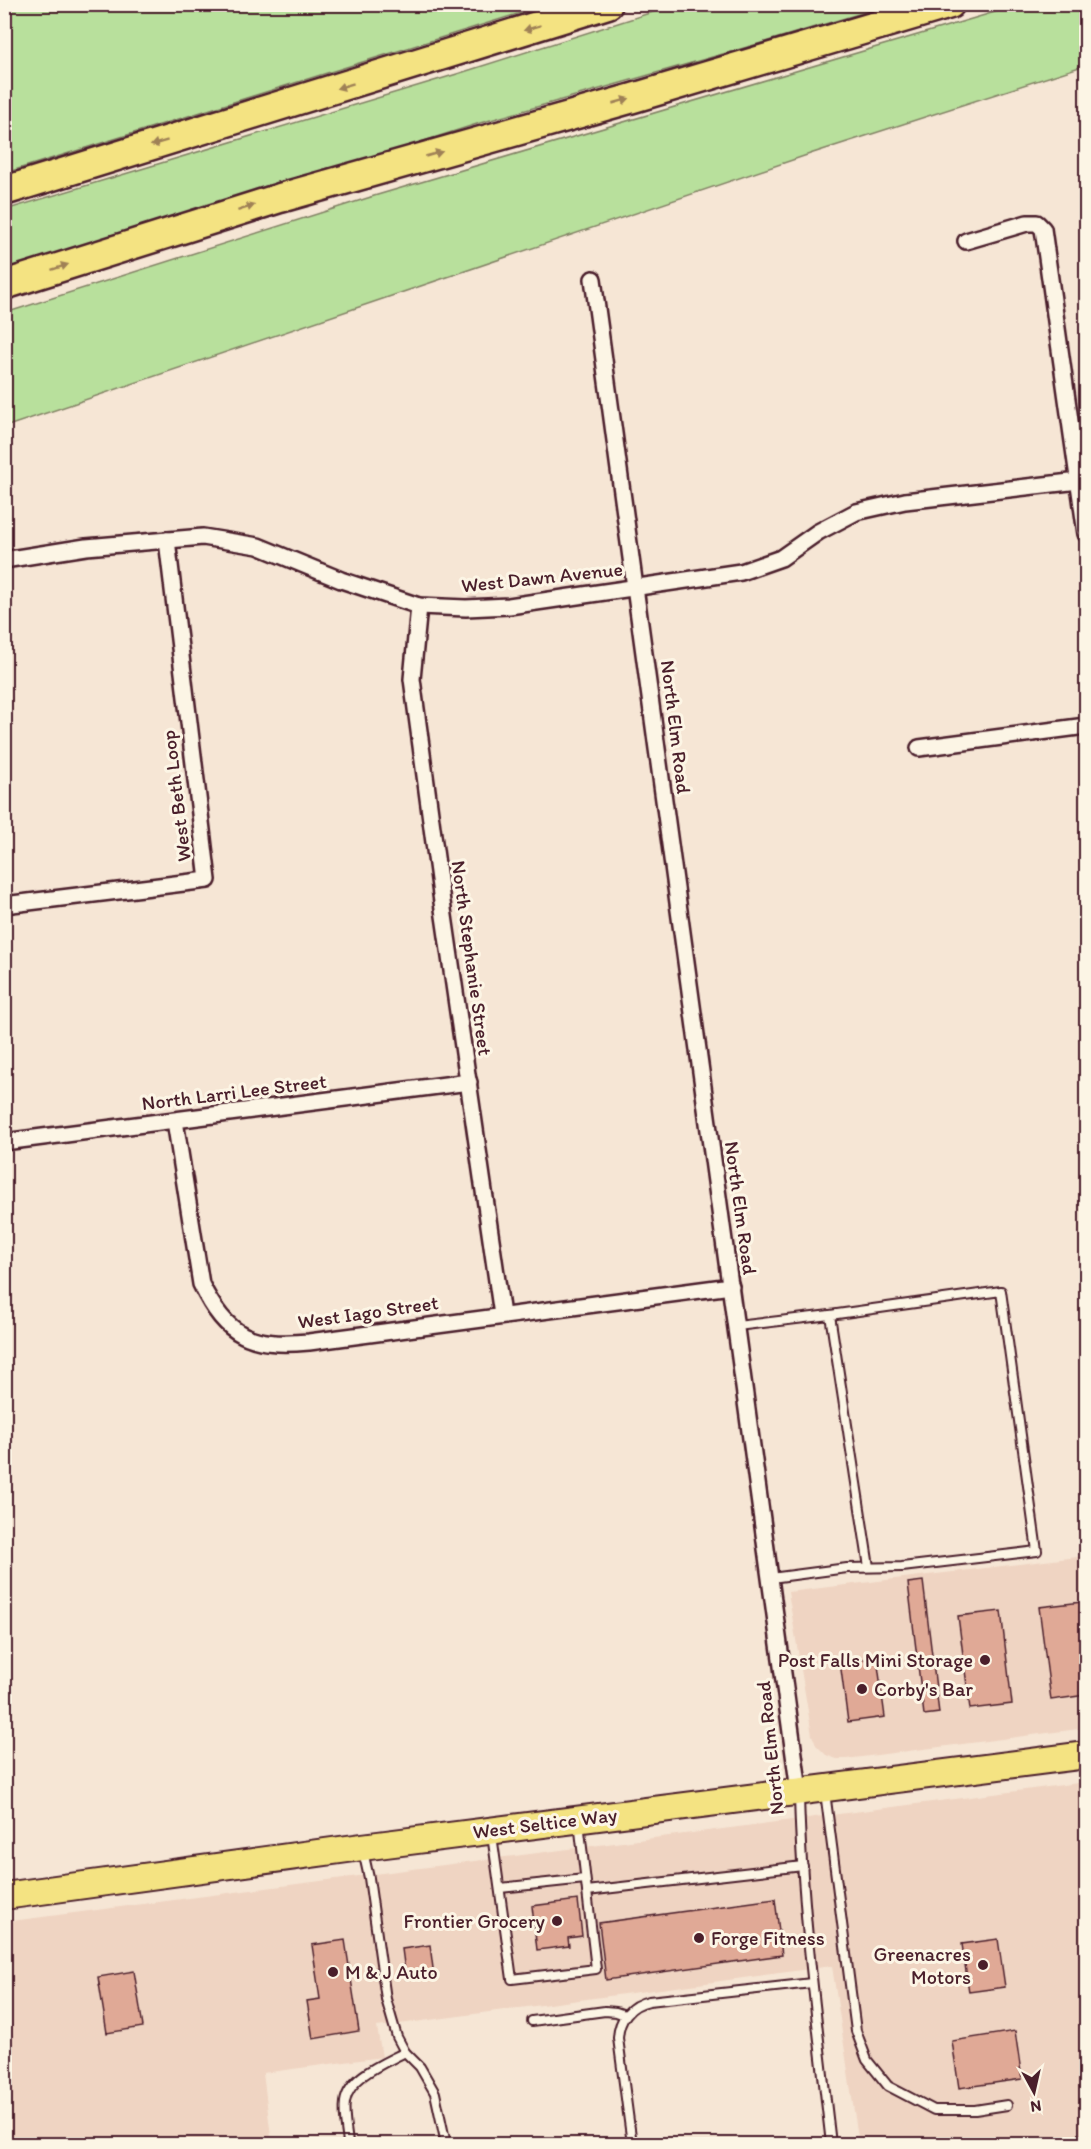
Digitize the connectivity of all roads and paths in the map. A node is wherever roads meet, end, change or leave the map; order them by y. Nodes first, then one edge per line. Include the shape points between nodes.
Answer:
1 (608, 4) edge
2 (950, 4) edge
3 (4, 191) edge
4 (966, 241) dead end
5 (593, 279) dead end
6 (4, 285) edge
7 (1079, 481) junction
8 (1086, 534) edge
9 (167, 540) junction
10 (4, 560) edge
11 (636, 587) junction
12 (419, 606) junction
13 (1086, 726) edge
14 (919, 748) dead end
15 (4, 905) edge
16 (469, 1082) junction
17 (175, 1121) junction
18 (4, 1142) edge
19 (730, 1286) junction
20 (501, 1315) junction
21 (830, 1315) junction
22 (737, 1326) junction
23 (869, 1567) junction
24 (771, 1578) junction
25 (1086, 1755) edge
26 (824, 1788) junction
27 (799, 1791) junction
28 (578, 1819) junction
29 (492, 1830) junction
30 (362, 1847) junction
31 (803, 1866) junction
32 (585, 1879) junction
33 (500, 1888) junction
34 (586, 1891) junction
35 (4, 1896) edge
36 (812, 1983) junction
37 (625, 2015) junction
38 (532, 2021) dead end
39 (405, 2052) junction
40 (1007, 2105) dead end
41 (348, 2145) edge
42 (446, 2145) edge
43 (632, 2145) edge
44 (831, 2145) edge

1 -> 3 highway
6 -> 2 highway via 279,198
4 - 7 street via 1027,223 1037,223 1043,229
5 - 11 street, North Elm Road
7 - 8 street
7 - 11 street, West Dawn Avenue via 905,501 856,512 781,558 741,572
9 - 10 street, West Dawn Avenue
9 - 12 street, West Dawn Avenue via 203,537 258,546
9 - 15 street, West Beth Loop via 208,880
11 - 12 street, West Dawn Avenue via 509,606
11 - 19 street, North Elm Road
12 - 16 street, North Stephanie Street via 412,679
13 - 14 street
16 - 17 street, North Larri Lee Street
16 - 20 street, North Stephanie Street
17 - 18 street, North Larri Lee Street
17 - 20 street, West Iago Street via 201,1284 222,1319 239,1333 259,1343 280,1345
19 - 20 street, West Iago Street
19 - 22 street, North Elm Road
21 - 22 lane
21 - 23 lane
21 - 23 lane via 1000,1291 1037,1551 902,1567
22 - 24 street, North Elm Road
23 - 24 lane
24 - 27 street, North Elm Road
25 - 26 main road, West Seltice Way
26 - 27 main road, West Seltice Way
26 - 40 lane via 856,2031 867,2060 888,2086 934,2110
27 - 28 main road, West Seltice Way
27 - 31 lane, North Elm Road
28 - 29 main road, West Seltice Way
28 - 32 lane
29 - 30 main road, West Seltice Way
29 - 33 lane
30 - 35 main road, West Seltice Way
30 - 39 lane via 386,1999
31 - 34 lane
31 - 36 lane, North Elm Road
32 - 33 lane
32 - 34 lane
33 - 34 lane via 512,1979 596,1969
36 - 37 lane via 649,2001
36 - 44 lane, North Elm Road
37 - 38 lane via 605,2011
37 - 43 lane via 618,2038
39 - 41 lane via 365,2075 346,2095
39 - 42 lane via 420,2067 435,2093

